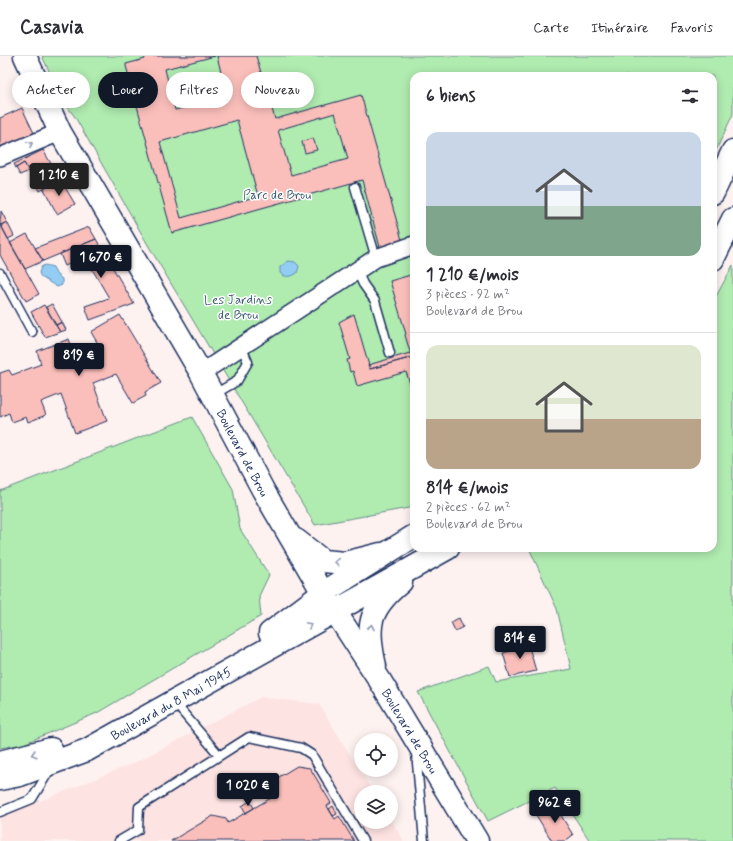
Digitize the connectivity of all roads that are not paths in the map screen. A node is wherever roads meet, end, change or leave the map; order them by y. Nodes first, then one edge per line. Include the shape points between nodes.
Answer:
1 (25, 56) edge
2 (60, 132) junction
3 (733, 151) edge
4 (0, 157) edge
5 (717, 185) edge
6 (355, 187) dead end
7 (733, 219) edge
8 (728, 231) edge
9 (410, 246) edge
10 (717, 252) edge
11 (376, 258) junction
12 (357, 271) junction
13 (0, 273) edge
14 (32, 332) dead end
15 (242, 348) junction
16 (390, 353) dead end
17 (201, 373) junction
18 (213, 395) junction
19 (286, 530) junction
20 (410, 538) edge
21 (388, 552) junction
22 (441, 552) edge
23 (425, 562) junction
24 (329, 602) junction
25 (378, 679) junction
26 (174, 702) junction
27 (416, 740) junction
28 (219, 755) junction
29 (0, 762) edge
30 (55, 762) junction
31 (0, 780) edge
32 (2, 812) edge
33 (120, 841) edge
34 (363, 841) edge
35 (424, 841) edge
36 (477, 841) edge

1 - 2 main road, Boulevard de Brou
4 -> 2 street
2 - 17 main road, Boulevard de Brou
3 - 5 main road
6 - 11 lane
7 - 8 main road
8 - 10 main road
9 - 11 street
11 - 12 street
12 - 15 street
12 - 16 lane via 362,284 375,300
13 - 14 lane
15 - 17 street
15 - 18 lane via 248,362 237,381
17 - 18 main road, Boulevard de Brou
18 - 19 main road, Boulevard de Brou
21 -> 19 main road via 345,563 323,561
19 - 24 main road, Boulevard de Brou
20 - 21 main road
21 - 24 main road
22 - 23 main road
23 - 24 main road
25 -> 23 main road via 369,629 375,611 390,591
24 - 25 main road, Boulevard de Brou
26 -> 24 main road, Boulevard du 8 Mai 1945
24 -> 29 main road, Boulevard du 8 Mai 1945 via 280,627 126,718 73,742
25 - 27 main road, Boulevard de Brou
26 - 28 lane
26 - 30 main road, Boulevard du 8 Mai 1945 via 87,750
27 - 35 lane
27 - 36 main road, Boulevard de Brou
28 - 33 lane via 139,807 138,830
28 - 34 lane via 249,737 301,748 312,755
30 - 31 main road, Boulevard du 8 Mai 1945
30 - 32 lane via 32,799

